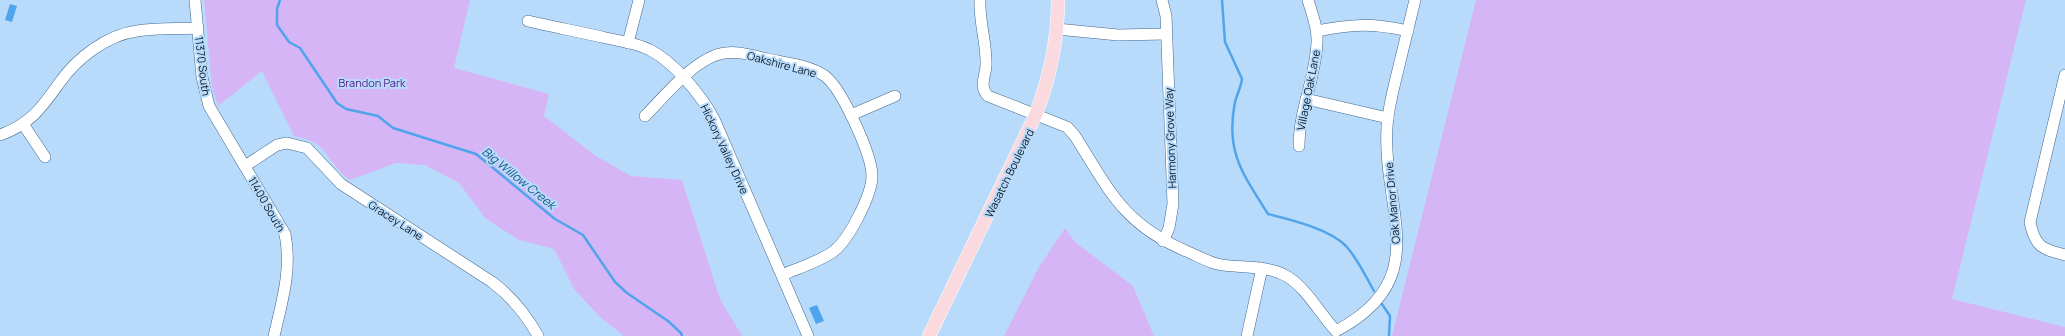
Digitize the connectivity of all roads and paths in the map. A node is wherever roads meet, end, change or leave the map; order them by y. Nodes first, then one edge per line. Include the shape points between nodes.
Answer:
1 (196, 0) edge
2 (639, 0) edge
3 (980, 0) edge
4 (1058, 0) edge
5 (1162, 0) edge
6 (1308, 0) edge
7 (1415, 0) edge
8 (528, 21) dead end
9 (198, 28) junction
10 (1057, 29) junction
11 (1408, 31) junction
12 (1317, 32) junction
13 (1166, 34) junction
14 (628, 43) junction
15 (2065, 75) edge
16 (683, 79) junction
17 (895, 96) dead end
18 (1306, 99) junction
19 (1036, 114) junction
20 (850, 115) junction
21 (645, 116) dead end
22 (2061, 117) edge
23 (1388, 118) junction
24 (23, 124) junction
25 (0, 135) edge
26 (1299, 146) dead end
27 (45, 157) dead end
28 (245, 166) junction
29 (1163, 241) junction
30 (2065, 255) edge
31 (1262, 268) junction
32 (782, 275) junction
33 (1336, 333) edge
34 (274, 336) edge
35 (538, 336) edge
36 (808, 336) edge
37 (929, 336) edge
38 (1247, 336) edge

1 - 9 street, 11370 South
2 - 14 street
3 - 19 street, Oak Manor Drive via 986,58 982,83 984,90 991,98
4 - 10 main road, Wasatch Boulevard
5 - 13 street, Harmony Grove Way via 1166,16
6 - 12 street, Village Oak Lane
7 - 11 street, Oak Manor Drive
8 - 14 street, Hickory Valley Drive
9 - 24 street via 136,31 95,48 76,63 37,113
9 - 28 street, 11370 South via 202,78 208,106
10 - 13 street via 1118,35
10 - 19 main road, Wasatch Boulevard via 1050,71
11 - 12 street via 1363,24
11 - 23 street, Oak Manor Drive
12 - 18 street, Village Oak Lane via 1316,53
13 - 29 street, Harmony Grove Way via 1172,204 1169,228
14 - 16 street, Hickory Valley Drive via 650,49
15 - 22 street
16 - 20 street, Oakshire Lane via 706,60 731,52 745,53 803,67 825,76 841,93
16 - 21 street, Oakshire Lane
16 - 32 street, Hickory Valley Drive via 707,106 714,119
17 - 20 street
18 - 23 street
18 - 26 street, Village Oak Lane via 1301,115
19 - 29 street, Oak Manor Drive via 1062,124 1071,131 1123,210 1146,231
19 - 37 main road, Wasatch Boulevard
20 - 32 street, Oakshire Lane via 870,165 872,176 866,200 849,232 834,250
22 - 30 street via 2030,222 2033,238 2046,250
23 - 33 street, Oak Manor Drive via 1387,147 1396,233 1395,267 1390,283 1374,303 1356,320
24 - 25 street
24 - 27 street
28 - 34 street, 11400 South via 279,220 288,248 287,277
28 - 35 street, Gracey Lane via 277,145 287,143 307,148 341,184 505,292 530,321
29 - 31 street, Oak Manor Drive via 1215,263
31 - 33 street, Oak Manor Drive via 1279,272 1293,280
31 - 38 street
32 - 36 street, Hickory Valley Drive

